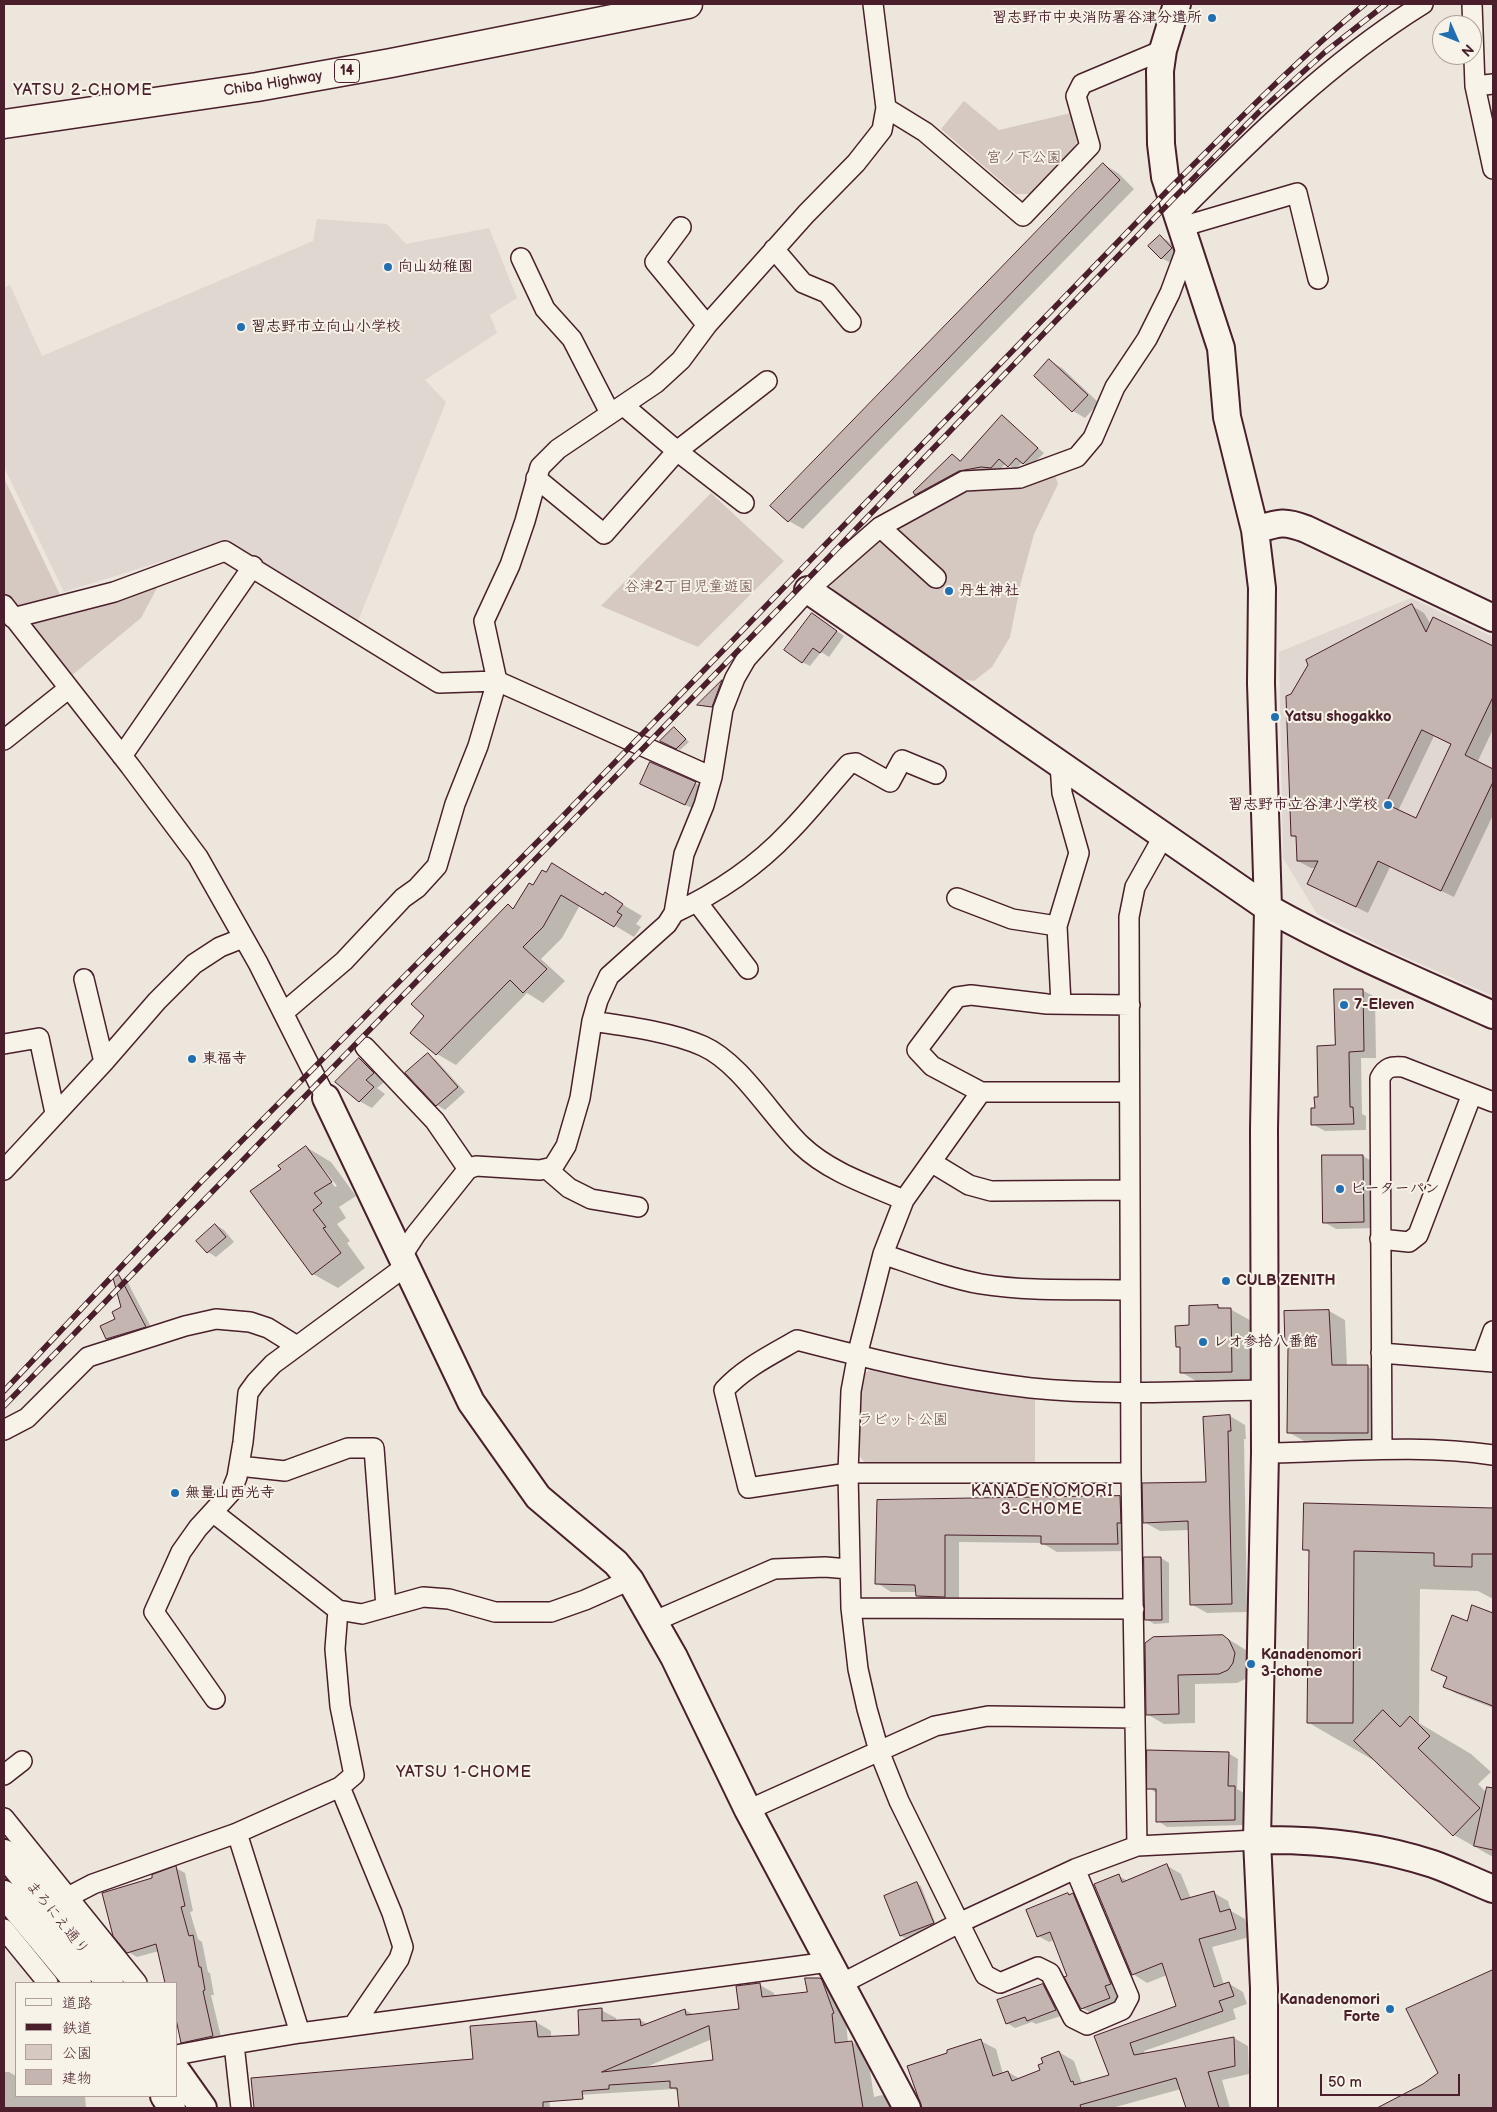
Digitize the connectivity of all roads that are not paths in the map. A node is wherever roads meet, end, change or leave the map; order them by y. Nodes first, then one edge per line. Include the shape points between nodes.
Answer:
1 (688, 4) edge
2 (873, 4) edge
3 (1177, 4) edge
4 (1423, 4) edge
5 (1472, 4) edge
6 (1163, 50) junction
7 (1484, 85) edge
8 (886, 108) junction
9 (4, 124) edge
10 (1493, 169) edge
11 (681, 227) dead end
12 (1181, 229) junction
13 (774, 249) junction
14 (521, 258) dead end
15 (1318, 280) dead end
16 (851, 322) dead end
17 (708, 326) junction
18 (767, 381) dead end
19 (617, 409) junction
20 (677, 451) junction
21 (536, 478) junction
22 (744, 503) dead end
23 (880, 527) junction
24 (1255, 530) junction
25 (253, 566) junction
26 (936, 578) dead end
27 (808, 590) junction
28 (9, 612) edge
29 (1493, 618) edge
30 (497, 681) junction
31 (68, 689) junction
32 (4, 740) edge
33 (122, 756) junction
34 (1060, 764) junction
35 (936, 774) dead end
36 (712, 777) junction
37 (1163, 837) junction
38 (957, 898) dead end
39 (697, 902) junction
40 (1268, 908) junction
41 (674, 914) junction
42 (1057, 926) junction
43 (243, 938) junction
44 (748, 969) dead end
45 (84, 979) dead end
46 (1061, 1004) junction
47 (1130, 1004) junction
48 (283, 1013) junction
49 (1493, 1015) edge
50 (592, 1021) junction
51 (4, 1044) edge
52 (365, 1047) dead end
53 (104, 1062) junction
54 (981, 1092) junction
55 (1130, 1092) junction
56 (1472, 1094) junction
57 (326, 1098) joint
58 (1493, 1102) edge
59 (55, 1113) junction
60 (931, 1162) junction
61 (468, 1169) junction
62 (547, 1169) junction
63 (4, 1170) edge
64 (1129, 1190) junction
65 (904, 1200) junction
66 (638, 1207) dead end
67 (1380, 1239) junction
68 (883, 1254) junction
69 (404, 1261) junction
70 (1130, 1290) junction
71 (1493, 1330) edge
72 (297, 1346) junction
73 (1381, 1353) junction
74 (858, 1356) junction
75 (1488, 1362) edge
76 (1264, 1390) junction
77 (1131, 1392) junction
78 (4, 1430) edge
79 (1382, 1449) junction
80 (1265, 1453) junction
81 (1493, 1455) edge
82 (239, 1466) junction
83 (1131, 1473) junction
84 (848, 1474) junction
85 (214, 1513) junction
86 (849, 1569) junction
87 (630, 1580) junction
88 (386, 1607) junction
89 (851, 1608) junction
90 (1134, 1609) junction
91 (338, 1610) junction
92 (655, 1621) junction
93 (216, 1699) dead end
94 (1135, 1718) junction
95 (879, 1751) junction
96 (22, 1761) dead end
97 (4, 1775) edge
98 (340, 1787) junction
99 (748, 1810) junction
100 (4, 1818) edge
101 (237, 1833) junction
102 (1257, 1840) junction
103 (1137, 1846) junction
104 (4, 1854) edge
105 (1075, 1869) junction
106 (1493, 1889) edge
107 (4, 1894) edge
108 (68, 1897) junction
109 (959, 1923) junction
110 (4, 1930) edge
111 (835, 1973) junction
112 (47, 1982) edge
113 (77, 1982) edge
114 (109, 1982) edge
115 (136, 1982) edge
116 (353, 2026) junction
117 (300, 2033) junction
118 (234, 2044) junction
119 (178, 2054) edge
120 (178, 2073) edge
121 (165, 2097) edge
122 (172, 2108) edge
123 (203, 2108) edge
124 (242, 2108) edge
125 (907, 2108) edge
126 (1264, 2108) edge

1 - 9 highway, Chiba Highway / 14 via 277,84
2 - 8 street
3 - 6 street
4 - 12 street via 1384,28 1317,81 1255,138
5 - 7 street
6 - 8 street via 1082,84 1076,96 1090,146 1023,216 925,132
6 - 12 street via 1160,71 1161,144 1165,177
7 - 10 street
8 - 13 street via 882,130
11 - 17 street via 655,262
12 - 15 street via 1297,194
12 - 23 street via 1170,293 1147,338 1115,387 1093,438 1078,457 1020,478 964,481
12 - 24 street via 1221,348 1227,417
13 - 16 street via 803,283 827,293
13 - 17 street
14 - 19 street via 545,309 572,339
17 - 19 street via 681,360 656,383
18 - 20 street
19 - 20 street
19 - 21 street via 558,449 540,467
20 - 21 street via 604,534
20 - 22 street
21 - 30 street via 510,565 484,621
23 - 26 street
23 - 27 street
24 - 29 street via 1288,522
24 - 40 street via 1262,588 1261,683
25 - 28 street via 225,551 114,592
25 - 30 street via 439,683
25 - 33 street
27 - 34 street
27 - 36 street via 746,659 735,678 723,709
28 - 31 street
30 - 36 street
30 - 48 street via 437,866 344,961
31 - 32 street
31 - 33 street
33 - 43 street via 198,857
34 - 37 street
34 - 42 street via 1062,793 1079,854
35 - 39 street via 902,760 890,782 856,763 850,764 760,859
36 - 41 street via 684,854
37 - 40 street
37 - 47 street via 1135,887 1128,917
38 - 42 street via 1012,919
39 - 41 street
39 - 44 street
40 - 49 street via 1362,957
40 - 76 street
41 - 50 street via 609,976
42 - 46 street
43 - 48 street
43 - 53 street via 220,947 194,964 157,1000
45 - 53 street
46 - 47 street
46 - 54 street via 972,995 956,997 917,1050 932,1066
47 - 55 street
48 - 57 street
50 - 62 street via 580,1098 566,1146 553,1167
50 - 65 street via 641,1029 703,1046 736,1070 802,1146 836,1170
51 - 59 street via 38,1038
52 - 61 street via 435,1121
53 - 59 street
54 - 55 street
54 - 60 street
55 - 64 street
56 - 58 street
56 - 67 street via 1418,1235 1408,1242
56 - 67 street via 1403,1067 1391,1066 1384,1070 1380,1078
57 - 69 street
59 - 63 street
60 - 64 street via 969,1185 991,1191
60 - 65 street
61 - 62 street via 476,1166
61 - 69 street via 416,1234
62 - 66 street via 570,1188 591,1199
64 - 70 street
65 - 68 street
67 - 73 street
68 - 70 street via 980,1284 1015,1288
68 - 74 street
69 - 72 street
69 - 87 street via 471,1402 498,1443 538,1497 616,1563
70 - 77 street
71 - 75 street
72 - 78 street via 268,1328 250,1322 216,1319 185,1326 88,1358 27,1418
72 - 82 street via 272,1364 248,1393
73 - 75 street
73 - 79 street
74 - 77 street via 952,1377 1031,1388
74 - 84 street via 851,1391
74 - 84 street via 796,1340 748,1368 724,1390 748,1488
76 - 77 street
76 - 80 street
77 - 83 street
79 - 80 street
79 - 81 street via 1466,1451
80 - 102 street
82 - 85 street via 231,1492
82 - 88 street via 285,1471 348,1448 374,1448
83 - 84 street
83 - 90 street
84 - 86 street
85 - 91 street
85 - 93 street via 198,1528 181,1552 154,1612
86 - 89 street
86 - 92 street via 774,1569
87 - 88 street via 551,1612 495,1612 424,1597
87 - 92 street
88 - 91 street via 362,1614
89 - 90 street
89 - 95 street via 858,1669
90 - 94 street
91 - 98 street via 335,1649 340,1706 354,1775
92 - 99 street
94 - 95 street via 988,1716 935,1726
94 - 103 street
95 - 99 street
95 - 109 street via 899,1801
96 - 97 street
98 - 101 street
98 - 116 street via 403,1947
99 - 111 street
100 - 108 street
101 - 108 street via 93,1884
101 - 117 street
102 - 103 street
102 - 106 street via 1332,1842 1379,1849 1435,1864
102 - 126 street via 1264,1988
103 - 105 street
104 - 114 street, まろにえ通り
105 - 109 street
105 - 109 street via 1129,1998 1122,2010 1087,2025 1073,2018 1050,1973 1038,1967 1000,1982 984,1975
107 - 113 street, まろにえ通り
108 - 115 street
109 - 111 street
110 - 112 street
111 - 116 street
111 - 125 street
116 - 117 street
117 - 118 street
118 - 119 street
118 - 124 street
120 - 123 street
121 - 122 street

